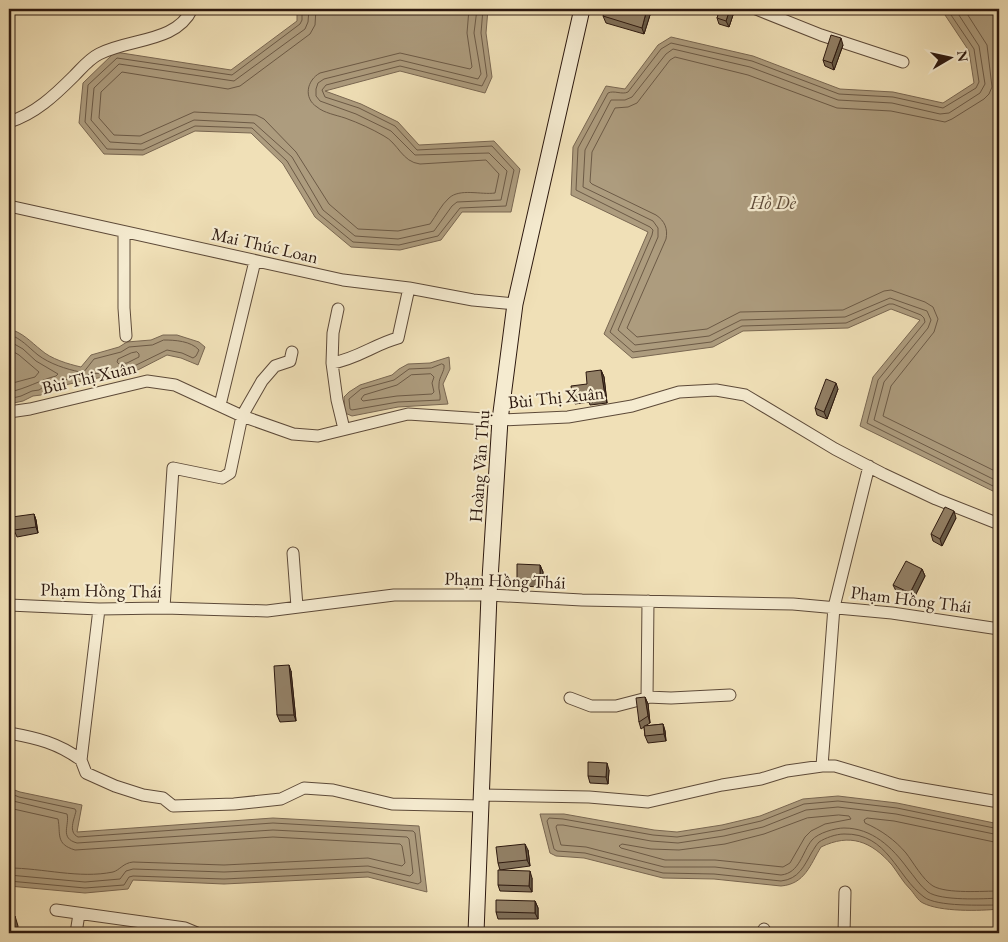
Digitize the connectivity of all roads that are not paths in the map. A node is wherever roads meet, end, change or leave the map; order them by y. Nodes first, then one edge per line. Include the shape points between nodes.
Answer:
1 (192, 9) edge
2 (582, 9) edge
3 (756, 9) edge
4 (903, 62) dead end
5 (9, 122) edge
6 (9, 206) edge
7 (124, 233) junction
8 (255, 261) junction
9 (409, 288) junction
10 (515, 304) junction
11 (338, 309) dead end
12 (126, 336) dead end
13 (292, 352) dead end
14 (332, 363) junction
15 (220, 405) junction
16 (9, 412) edge
17 (242, 416) junction
18 (500, 420) junction
19 (344, 429) junction
20 (869, 466) junction
21 (999, 524) edge
22 (294, 553) dead end
23 (489, 595) junction
24 (648, 601) junction
25 (9, 606) edge
26 (297, 607) junction
27 (164, 608) junction
28 (834, 608) junction
29 (99, 609) junction
30 (999, 629) edge
31 (730, 695) dead end
32 (647, 697) junction
33 (570, 698) dead end
34 (9, 734) edge
35 (81, 760) junction
36 (822, 766) junction
37 (481, 801) junction
38 (999, 802) edge
39 (845, 892) dead end
40 (56, 910) dead end
41 (79, 914) junction
42 (76, 933) edge
43 (197, 933) edge
44 (476, 933) edge
45 (844, 933) edge

1 - 5 street via 176,29 122,44 91,59 31,113
2 - 10 main road, Hoàng Văn Thụ
3 - 4 street
6 - 7 street, Mai Thúc Loan
7 - 8 street, Mai Thúc Loan
7 - 12 street
8 - 9 street, Mai Thúc Loan via 343,280
8 - 15 street
9 - 10 street, Mai Thúc Loan
9 - 14 street via 398,338 382,342 346,361
10 - 18 main road, Hoàng Văn Thụ
11 - 14 street
13 - 17 street via 290,362 275,366 262,381
14 - 19 street
15 - 16 street, Bùi Thị Xuân via 175,385 147,382
15 - 17 street, Bùi Thị Xuân
17 - 19 street, Bùi Thị Xuân via 294,434 318,436
17 - 27 street via 230,473 222,478 174,468
18 - 19 street, Bùi Thị Xuân via 408,414
18 - 20 street, Bùi Thị Xuân via 568,417 632,406 679,392 716,390 745,396
18 - 23 main road, Hoàng Văn Thụ
20 - 21 street, Bùi Thị Xuân via 936,499
20 - 28 street
22 - 26 street
23 - 24 street, Phạm Hồng Thái
23 - 26 street, Phạm Hồng Thái via 394,595
23 - 37 main road, Hoàng Văn Thụ
24 - 28 street, Phạm Hồng Thái
24 - 32 street
25 - 29 street, Phạm Hồng Thái
26 - 27 street, Phạm Hồng Thái via 267,611
27 - 29 street, Phạm Hồng Thái
28 - 30 street, Phạm Hồng Thái
28 - 36 street
29 - 35 street
31 - 32 street
32 - 33 street via 616,706 591,706
34 - 35 street via 48,742
35 - 37 street via 86,772 116,786 163,798 173,806 281,800 304,788 333,790 392,804
36 - 37 street via 648,802 589,797
36 - 38 street via 835,766 899,786
37 - 44 main road, Hoàng Văn Thụ
39 - 45 street
40 - 41 street
41 - 42 street
41 - 43 street via 185,928

